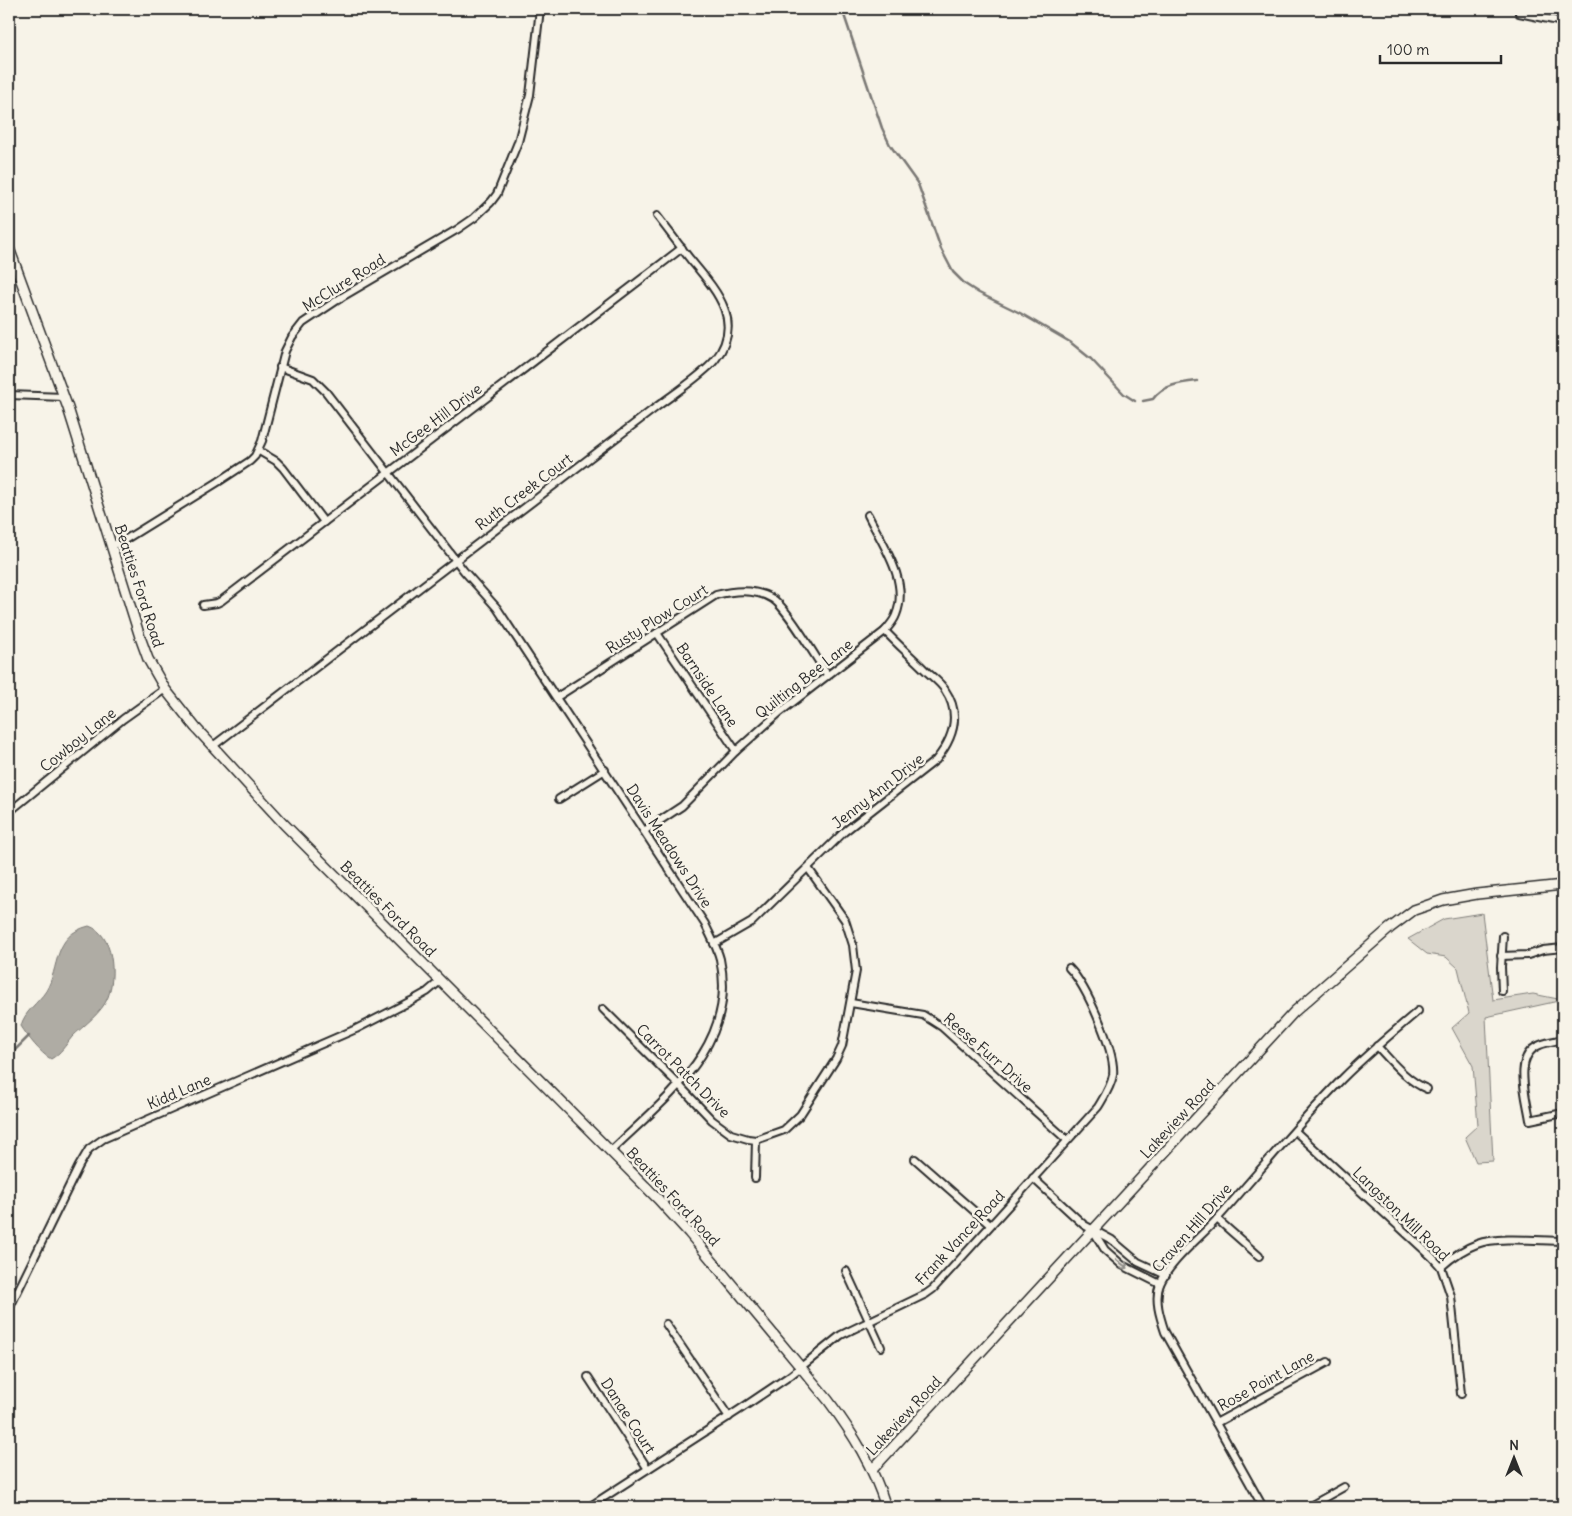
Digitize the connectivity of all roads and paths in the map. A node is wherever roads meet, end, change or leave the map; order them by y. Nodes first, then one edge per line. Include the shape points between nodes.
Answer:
1 (540, 9) edge
2 (1519, 13) dead end
3 (1563, 22) edge
4 (657, 216) dead end
5 (9, 248) edge
6 (682, 248) junction
7 (280, 367) junction
8 (9, 395) edge
9 (64, 397) junction
10 (259, 451) junction
11 (388, 473) junction
12 (868, 515) dead end
13 (324, 522) junction
14 (111, 546) junction
15 (456, 560) junction
16 (203, 605) dead end
17 (885, 631) junction
18 (657, 633) junction
19 (828, 676) junction
20 (165, 690) junction
21 (557, 697) junction
22 (213, 746) junction
23 (736, 752) junction
24 (605, 770) junction
25 (559, 800) dead end
26 (9, 812) edge
27 (644, 831) junction
28 (808, 868) junction
29 (1563, 886) edge
30 (1503, 936) dead end
31 (714, 944) junction
32 (1563, 948) edge
33 (1501, 956) junction
34 (1069, 968) dead end
35 (440, 981) junction
36 (1502, 991) dead end
37 (850, 1003) junction
38 (603, 1009) dead end
39 (1418, 1011) dead end
40 (1563, 1040) edge
41 (1377, 1046) junction
42 (679, 1084) junction
43 (1427, 1089) dead end
44 (1563, 1113) edge
45 (1295, 1131) junction
46 (756, 1140) junction
47 (1067, 1140) junction
48 (610, 1151) junction
49 (915, 1159) dead end
50 (755, 1178) dead end
51 (1033, 1178) junction
52 (1217, 1219) junction
53 (990, 1225) junction
54 (1093, 1231) junction
55 (1563, 1241) edge
56 (1260, 1256) dead end
57 (1441, 1267) junction
58 (846, 1271) dead end
59 (1166, 1275) junction
60 (1160, 1284) junction
61 (9, 1309) edge
62 (870, 1322) junction
63 (666, 1324) dead end
64 (881, 1348) dead end
65 (1328, 1362) dead end
66 (801, 1367) junction
67 (588, 1377) dead end
68 (1461, 1394) dead end
69 (729, 1417) junction
70 (1216, 1423) junction
71 (648, 1469) junction
72 (872, 1470) junction
73 (1344, 1487) dead end
74 (599, 1500) junction
75 (589, 1507) edge
76 (605, 1507) edge
77 (886, 1507) edge
78 (1264, 1507) edge
79 (1308, 1507) edge

1 - 7 street, McClure Road via 526,114 507,169 491,202 458,229 314,314 292,337
2 - 3 street
4 - 6 street, Ruth Creek Court
5 - 9 main road, Beatties Ford Road
6 - 11 street, McGee Hill Drive
6 - 15 street, Ruth Creek Court via 718,294 726,313 727,334 715,360
7 - 10 street, McClure Road
7 - 11 street, Davis Meadows Drive via 319,384
8 - 9 street
9 - 14 main road, Beatties Ford Road
10 - 13 street via 283,468
10 - 14 street via 250,461 218,482
11 - 13 street, McGee Hill Drive
11 - 15 street, Davis Meadows Drive
12 - 17 street, Quilting Bee Lane via 899,584 900,602 896,616
13 - 16 street, McGee Hill Drive via 221,600
14 - 20 main road, Beatties Ford Road via 148,659
15 - 21 street, Davis Meadows Drive via 497,608
15 - 22 street, Ruth Creek Court
17 - 19 street, Quilting Bee Lane
17 - 28 street, Jenny Ann Drive via 945,689 952,703 955,722 952,734 936,760 844,832
18 - 19 street, Rusty Plow Court via 716,595 734,590 755,592 773,600 786,613
18 - 21 street, Rusty Plow Court
18 - 23 street, Barnside Lane
19 - 23 street, Quilting Bee Lane via 779,713
20 - 22 main road, Beatties Ford Road
20 - 26 street, Cowboy Lane via 123,719
21 - 24 street, Davis Meadows Drive
22 - 35 main road, Beatties Ford Road via 284,824
23 - 27 street, Quilting Bee Lane via 682,806
24 - 25 street
24 - 27 street, Davis Meadows Drive
27 - 31 street, Davis Meadows Drive via 705,924
28 - 31 street, Jenny Ann Drive via 752,922
28 - 37 street via 845,920 854,945 856,970
29 - 54 main road, Lakeview Road via 1477,894 1443,900 1414,910 1294,1012
30 - 33 street
31 - 42 street, Davis Meadows Drive via 722,977 722,997 715,1032 704,1053
32 - 33 street
33 - 36 street
34 - 47 street, Frank Vance Road via 1090,1000 1113,1057 1113,1073 1098,1107
35 - 48 main road, Beatties Ford Road
35 - 61 street, Kidd Lane via 419,997 356,1029 134,1124 95,1144 79,1166
37 - 46 street via 842,1046 800,1115 784,1130
37 - 47 street, Reese Furr Drive via 923,1015 942,1027
38 - 42 street, Carrot Patch Drive
39 - 41 street, Craven Hill Drive
40 - 44 street via 1538,1045 1528,1054 1523,1072 1530,1120
41 - 43 street via 1399,1069
41 - 45 street, Craven Hill Drive
42 - 46 street, Carrot Patch Drive via 712,1120 731,1134
42 - 48 street, Davis Meadows Drive
45 - 52 street, Craven Hill Drive
45 - 57 street, Langston Mill Road
46 - 50 street
47 - 51 street, Frank Vance Road
48 - 66 main road, Beatties Ford Road via 689,1233
49 - 53 street
51 - 53 street, Frank Vance Road
51 - 54 street
52 - 56 street
52 - 59 street, Craven Hill Drive
53 - 62 street, Frank Vance Road via 933,1289
54 - 59 street via 1112,1240 1138,1262
54 -> 60 street via 1104,1250 1122,1265
54 - 72 main road, Lakeview Road
55 - 57 street via 1478,1244
57 - 68 street, Langston Mill Road via 1451,1296
58 - 62 street
59 - 60 street, Craven Hill Drive
60 - 70 street, Craven Hill Drive via 1158,1310 1165,1332
62 - 64 street
62 - 66 street, Frank Vance Road via 836,1339
63 - 69 street
65 - 70 street, Rose Point Lane
66 - 69 street, Frank Vance Road
66 - 72 main road, Beatties Ford Road via 848,1428
67 - 71 street, Danae Court
69 - 71 street, Frank Vance Road
70 - 78 street, Craven Hill Drive
71 - 74 street, Frank Vance Road
72 - 77 main road, Beatties Ford Road
73 - 79 street
74 - 75 street, Frank Vance Road
74 - 76 street

